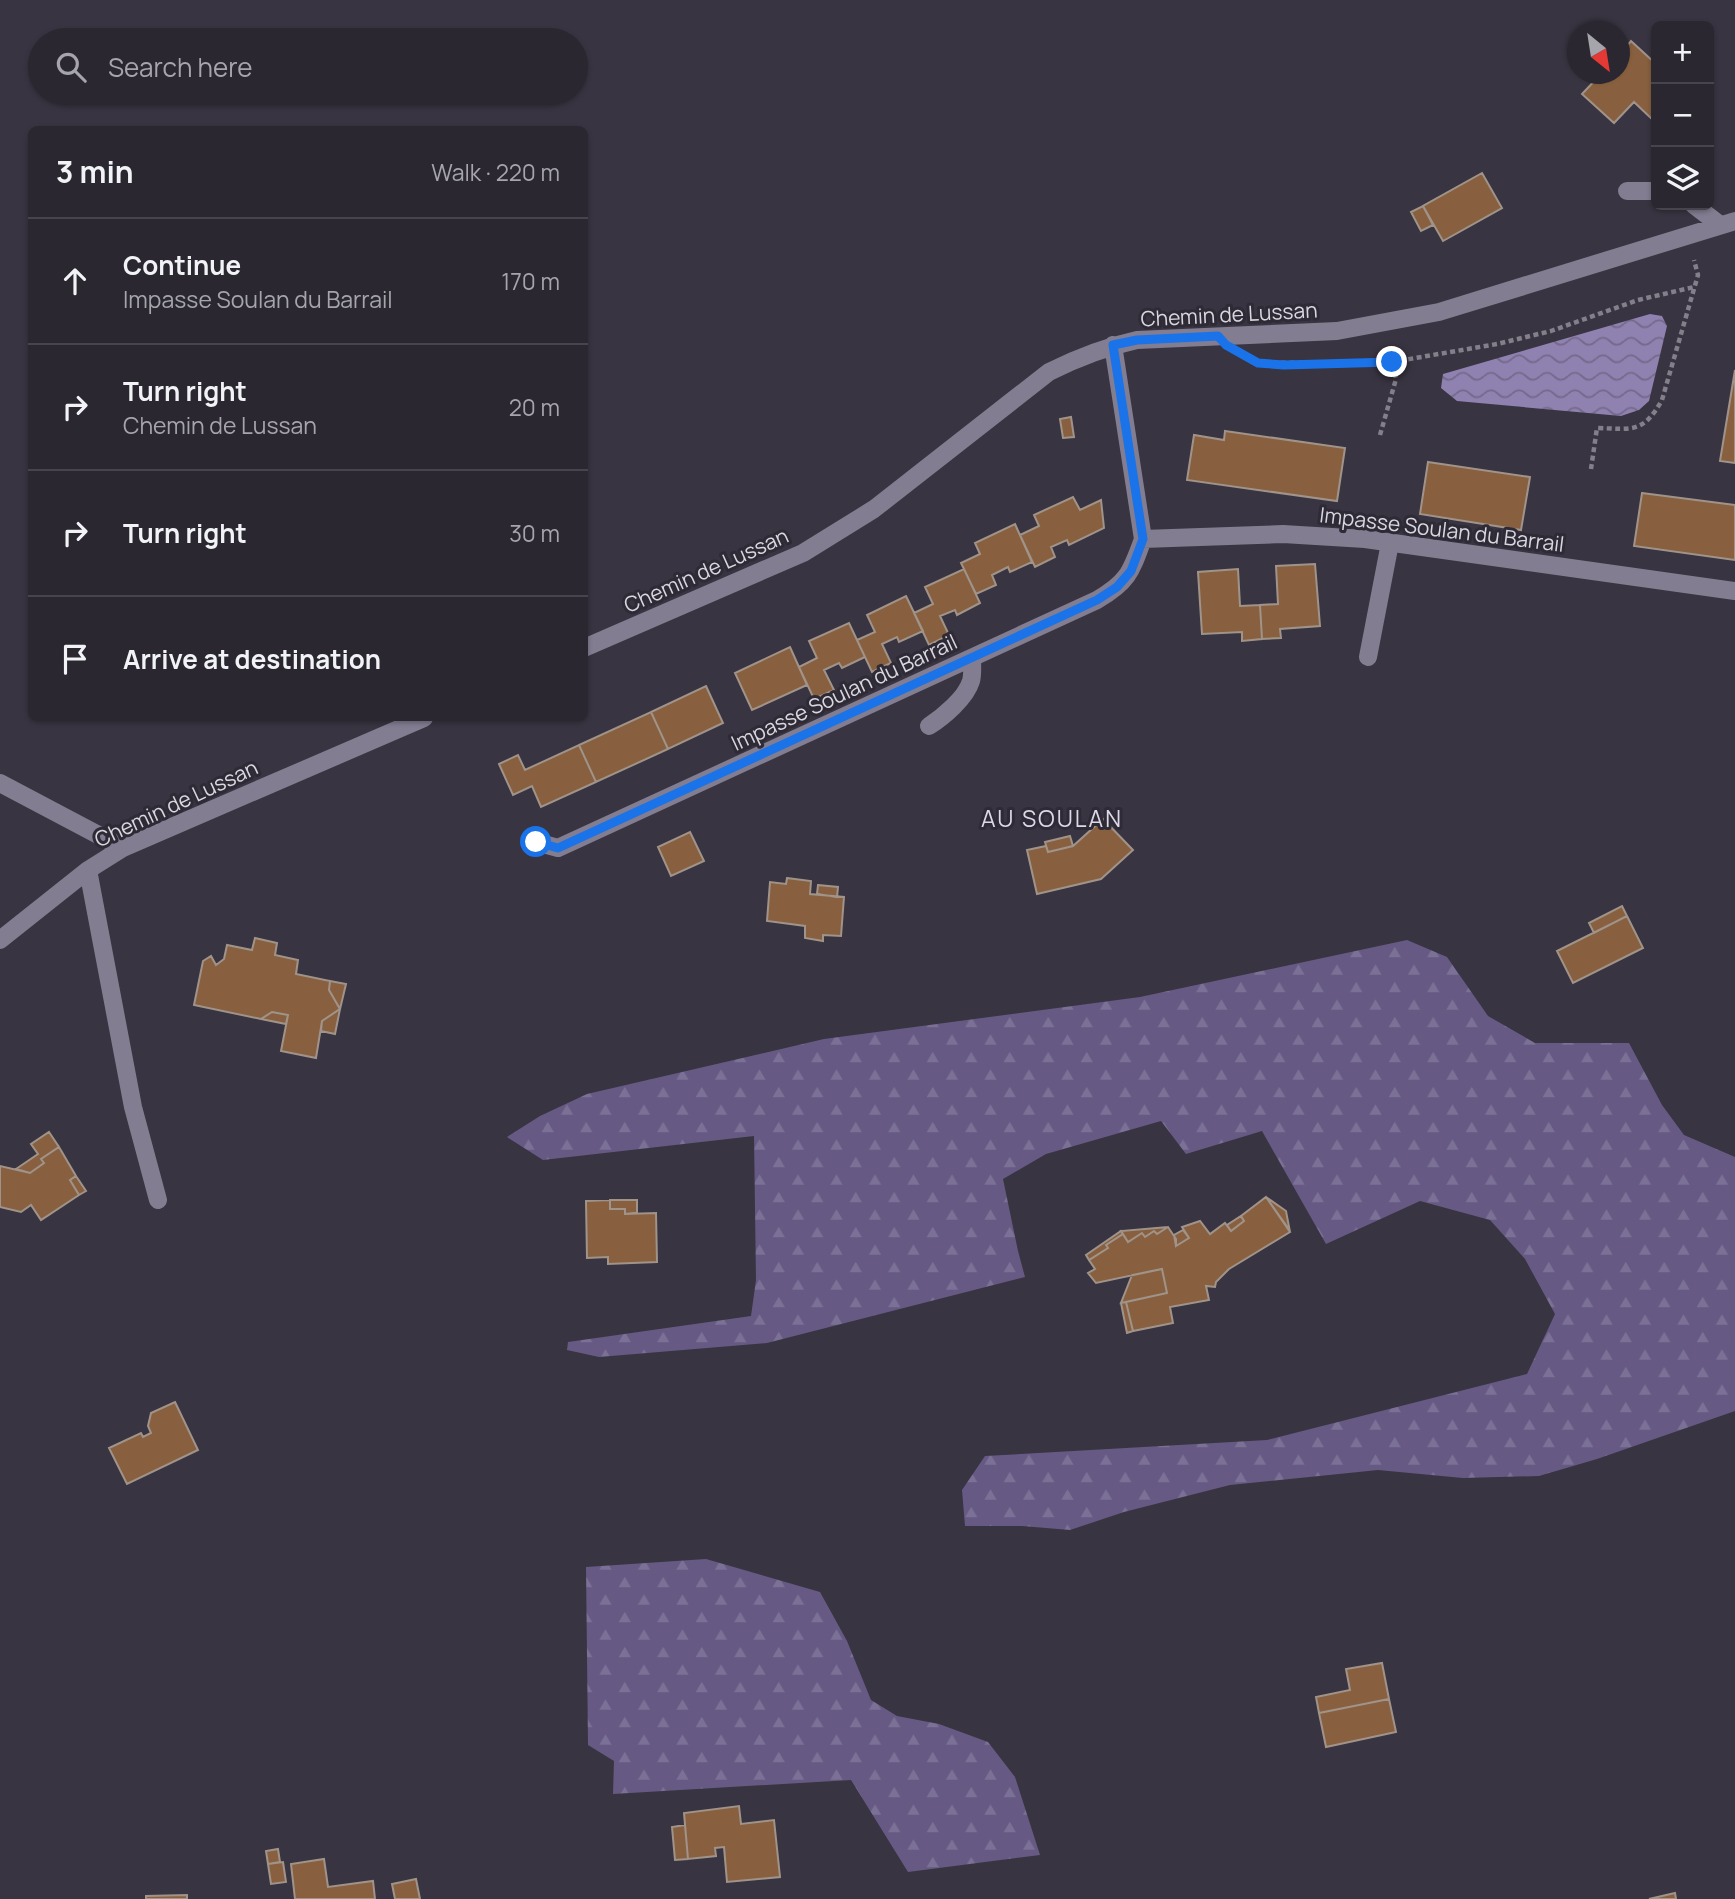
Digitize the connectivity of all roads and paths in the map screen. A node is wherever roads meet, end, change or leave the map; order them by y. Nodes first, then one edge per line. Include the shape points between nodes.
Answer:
1 (1626, 191) dead end
2 (1651, 191) edge
3 (1703, 210) edge
4 (1728, 223) edge
5 (1689, 235) junction
6 (1694, 287) junction
7 (1113, 345) junction
8 (1392, 362) junction
9 (1258, 363) dead end
10 (1380, 435) dead end
11 (1591, 470) dead end
12 (1143, 539) junction
13 (1390, 543) junction
14 (1735, 591) edge
15 (588, 646) edge
16 (1368, 657) dead end
17 (972, 658) junction
18 (417, 721) edge
19 (929, 726) dead end
20 (0, 783) edge
21 (536, 842) dead end
22 (123, 849) junction
23 (88, 870) junction
24 (0, 940) edge
25 (158, 1200) dead end

1 - 2 street
3 - 4 street
4 - 5 street, Chemin de Lussan
5 - 6 path via 1698,275
5 - 7 street, Chemin de Lussan via 1439,313 1338,331
6 - 8 path via 1639,300 1551,331
6 - 11 path via 1662,400 1635,429 1597,428
7 - 12 street, Impasse Soulan du Barrail
7 - 15 street, Chemin de Lussan via 1049,372 874,509 803,553
8 - 9 path
8 - 10 path via 1396,379
12 - 13 street, Impasse Soulan du Barrail via 1283,534
12 - 17 street, Impasse Soulan du Barrail via 1131,571 1108,594
13 - 14 street, Impasse Soulan du Barrail
13 - 16 street
17 - 19 street via 971,682 944,716
17 - 21 street, Impasse Soulan du Barrail via 558,848
18 - 22 street, Chemin de Lussan
20 - 22 street
22 - 23 street, Chemin de Lussan
23 - 24 street, Chemin de Lussan
23 - 25 street via 134,1107

